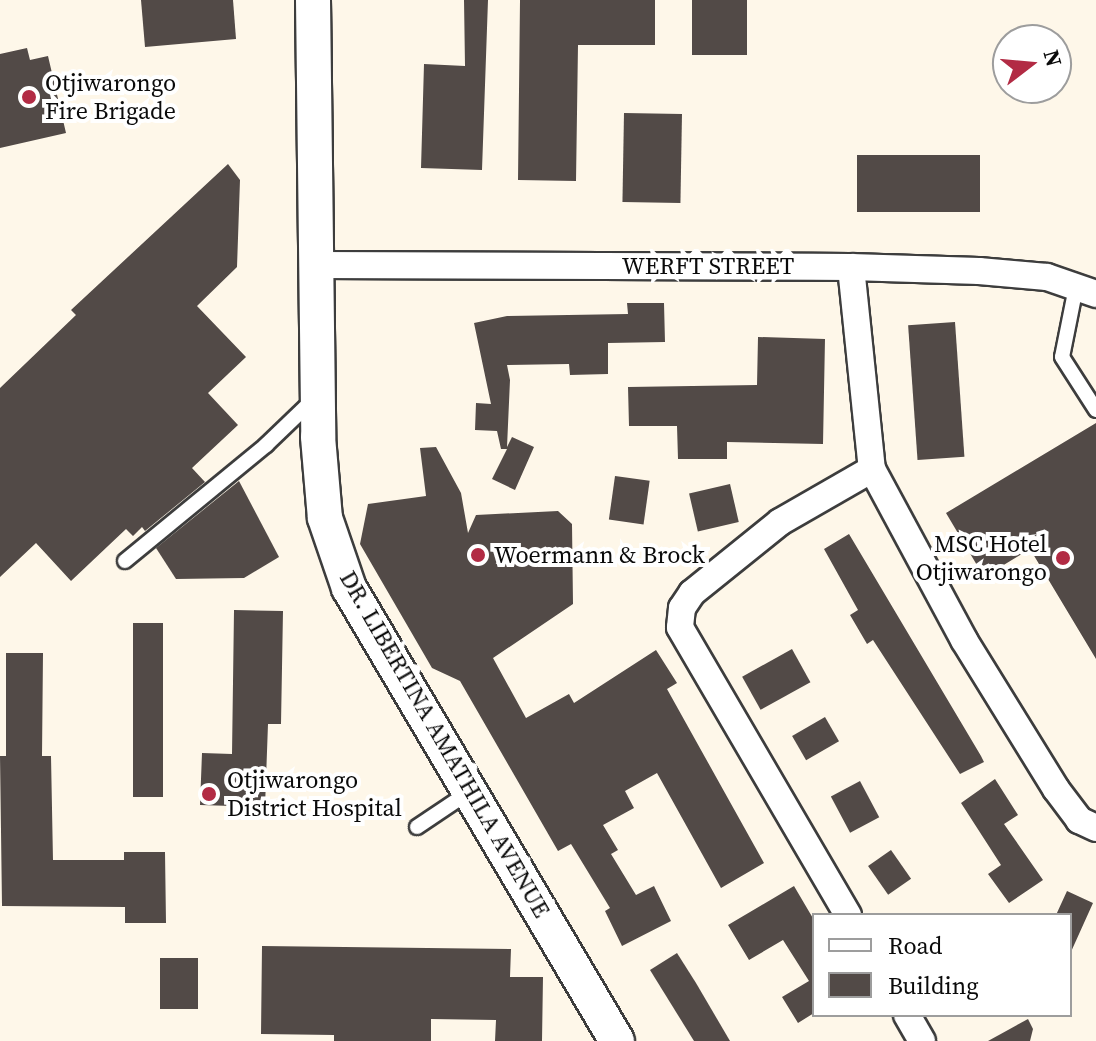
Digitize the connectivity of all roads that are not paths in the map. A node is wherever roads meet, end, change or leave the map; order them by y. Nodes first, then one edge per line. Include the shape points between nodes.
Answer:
1 (313, 0) edge
2 (317, 265) junction
3 (851, 267) junction
4 (1086, 291) edge
5 (317, 396) junction
6 (1096, 410) edge
7 (872, 469) junction
8 (125, 561) dead end
9 (469, 792) junction
10 (417, 827) dead end
11 (1096, 828) edge
12 (847, 913) edge
13 (908, 1017) edge
14 (617, 1041) edge
15 (922, 1041) edge

1 - 2 street, DR. LIBERTINA AMATHILA AVENUE
2 - 3 street, WERFT STREET
2 - 5 street, DR. LIBERTINA AMATHILA AVENUE
3 - 4 street, WERFT STREET via 1034,276
3 - 7 street
4 - 6 lane via 1062,357
5 - 8 lane
5 - 9 street, DR. LIBERTINA AMATHILA AVENUE via 325,518 349,588
7 - 11 street via 964,640 1056,789 1079,820
7 - 12 street via 780,522 692,593 682,608 680,627
9 - 10 lane
9 - 14 street, DR. LIBERTINA AMATHILA AVENUE
13 - 15 street

